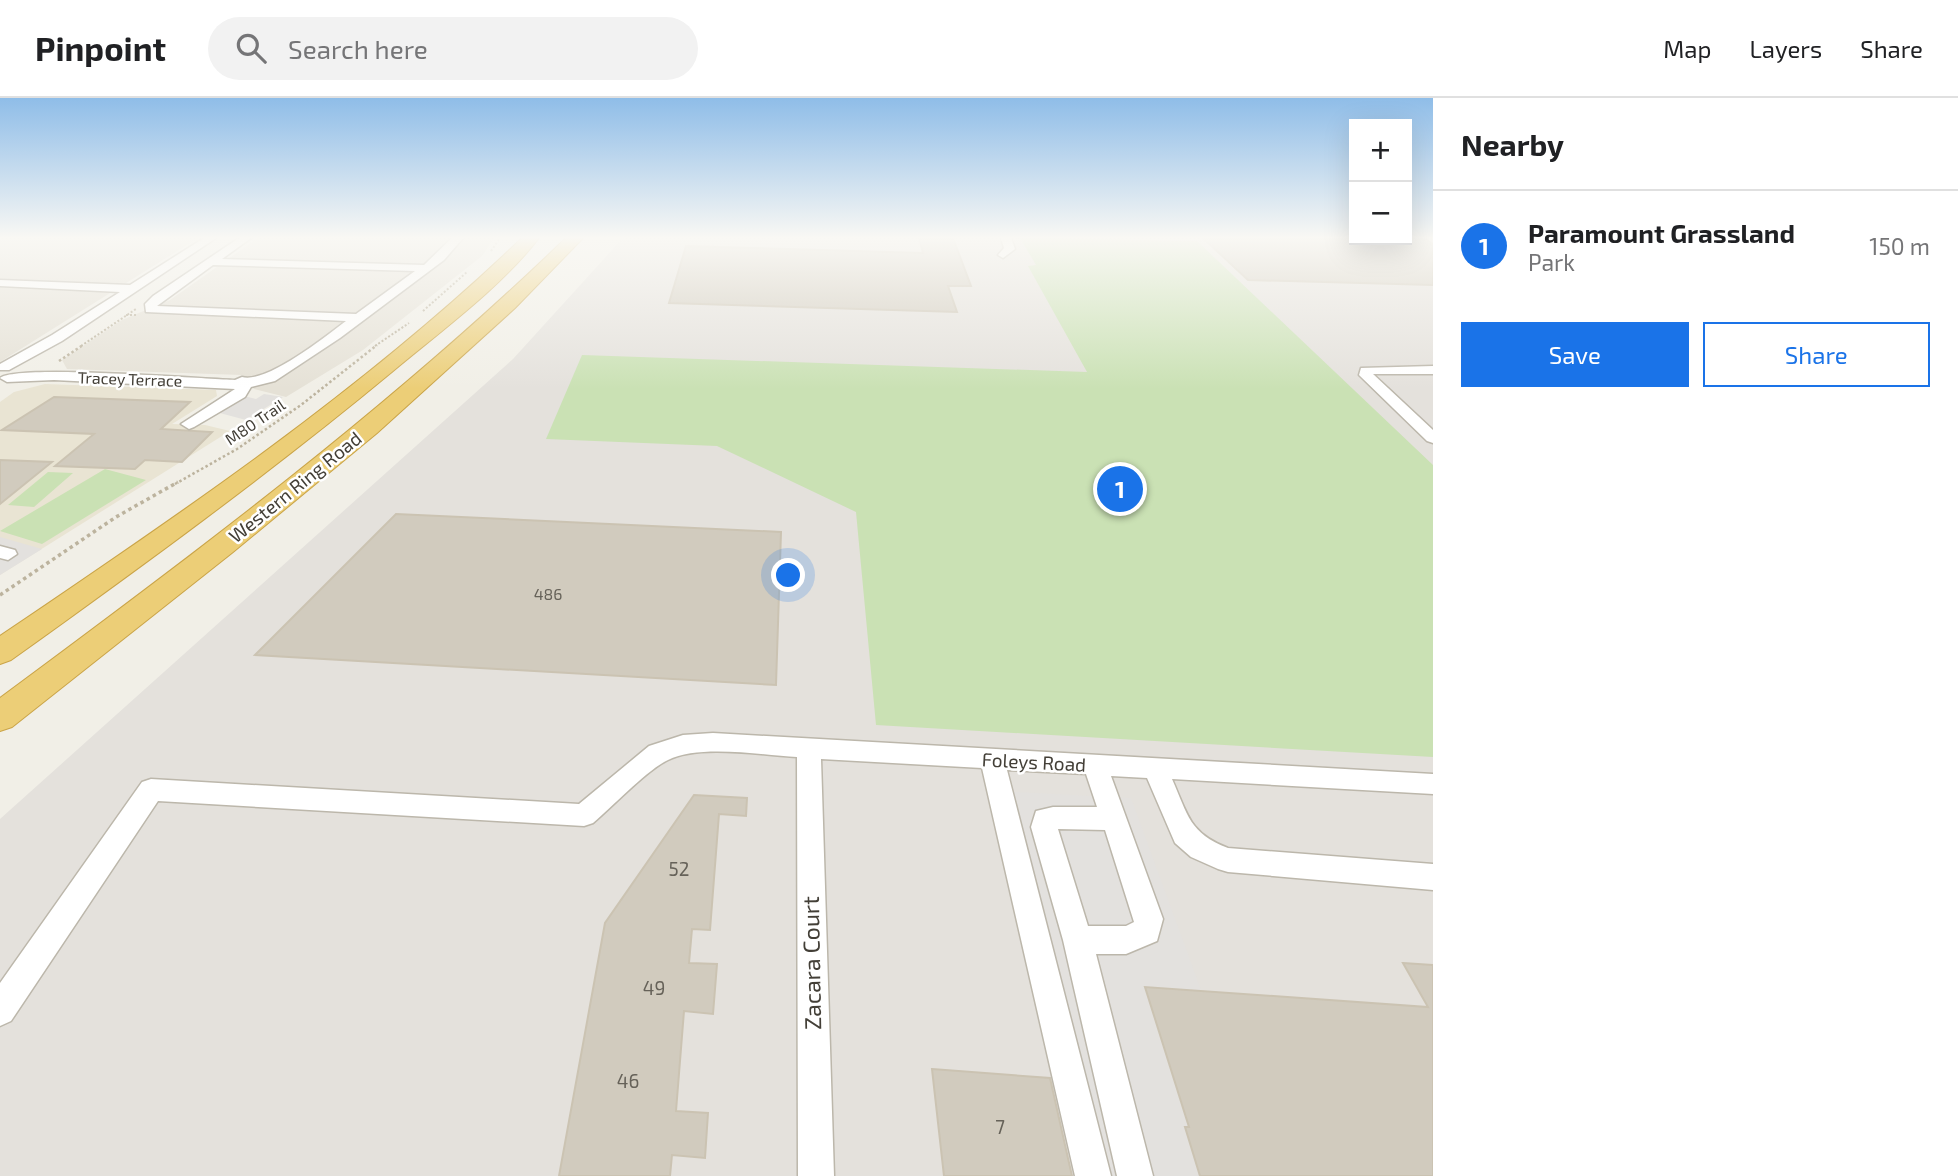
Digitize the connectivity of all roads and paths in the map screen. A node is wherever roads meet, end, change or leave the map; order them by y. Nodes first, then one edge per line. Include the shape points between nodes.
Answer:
1 (117, 288) edge
2 (173, 288) edge
3 (398, 288) edge
4 (449, 288) edge
5 (476, 288) edge
6 (523, 288) edge
7 (132, 289) joint
8 (421, 313) dead end
9 (359, 317) junction
10 (414, 319) dead end
11 (57, 338) junction
12 (20, 369) junction
13 (1433, 370) edge
14 (3, 373) edge
15 (54, 376) junction
16 (241, 384) junction
17 (189, 424) dead end
18 (1433, 438) edge
19 (0, 595) edge
20 (0, 652) edge
21 (0, 717) edge
22 (809, 751) junction
23 (992, 760) junction
24 (1095, 766) junction
25 (1155, 768) junction
26 (1433, 784) edge
27 (1114, 819) junction
28 (1433, 877) edge
29 (1078, 940) junction
30 (0, 1010) edge
31 (816, 1176) edge
32 (1093, 1176) edge
33 (1135, 1176) edge

1 - 7 street
2 - 9 street via 150,309
3 - 9 street
4 - 8 path
5 - 20 highway, Western Ring Road via 305,432
6 - 21 highway, Western Ring Road via 399,402
7 - 11 street
9 - 16 street via 263,381
10 - 19 path, M80 Trail via 246,443 116,517
11 - 12 street
11 - 14 street
12 - 14 street
12 - 15 street, Tracey Terrace
13 - 18 street via 1373,370 1366,375
14 - 15 street, Tracey Terrace
15 - 16 street, Tracey Terrace
16 - 17 street via 240,394
22 - 23 street, Foleys Road
22 - 30 street, Foleys Road via 683,745 658,753 584,815 151,790
22 - 31 street, Zacara Court
23 - 24 street, Foleys Road
23 - 32 street
24 - 25 street, Foleys Road
24 - 27 street
25 - 26 street, Foleys Road
25 - 28 street via 1184,835 1200,849 1228,860
27 - 29 street via 1149,919 1147,931 1126,940
27 - 29 street via 1045,819
29 - 33 street

